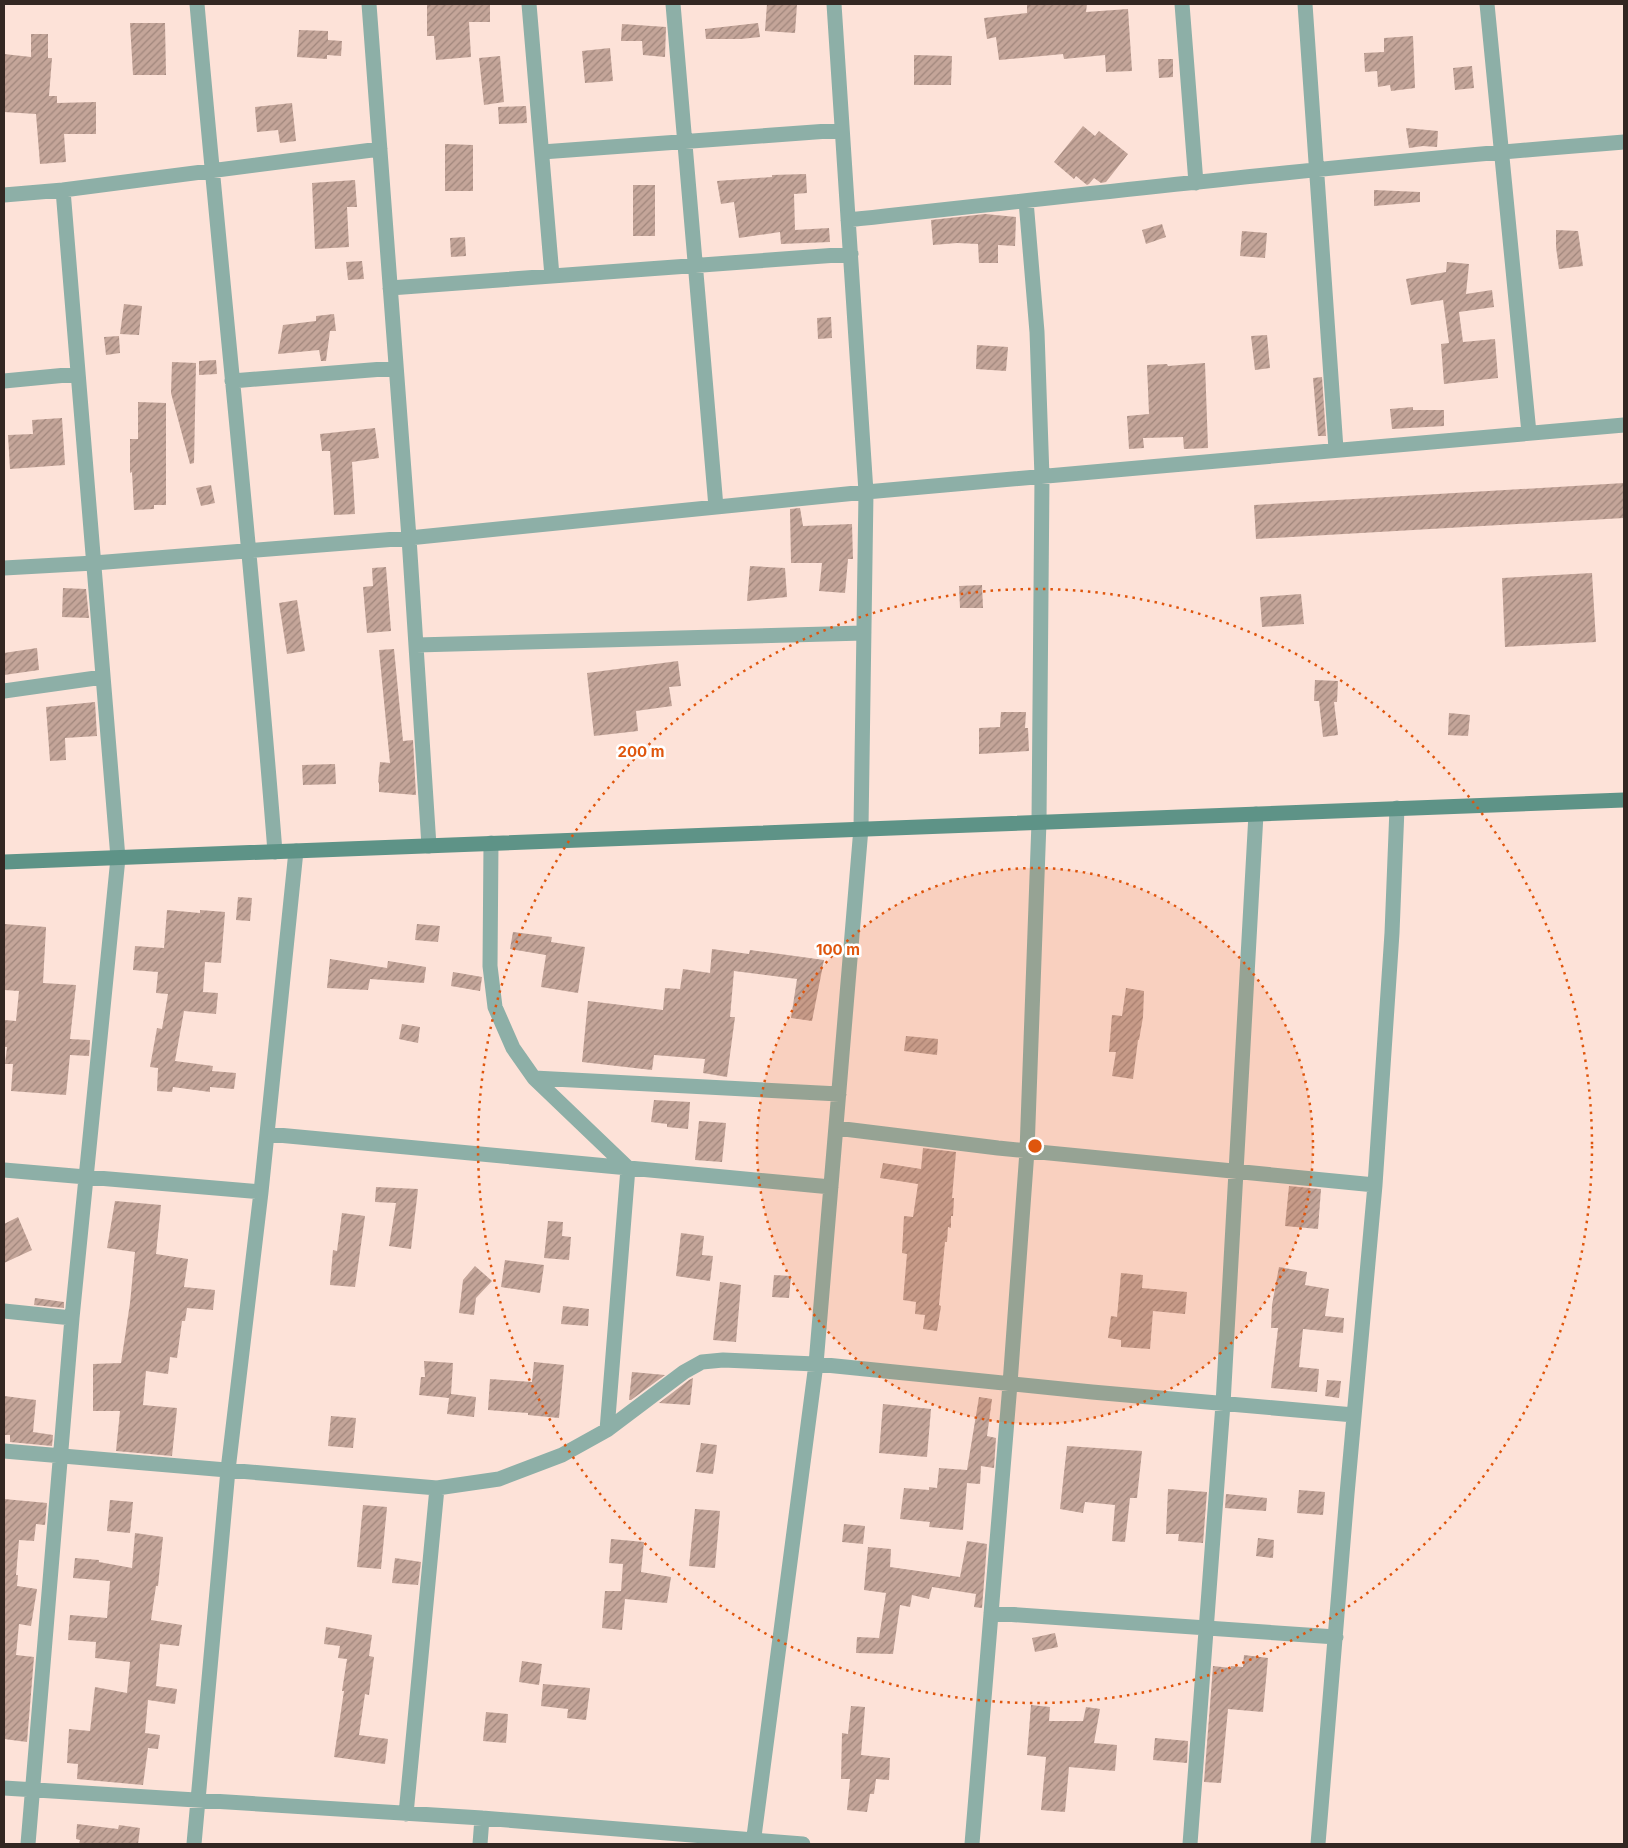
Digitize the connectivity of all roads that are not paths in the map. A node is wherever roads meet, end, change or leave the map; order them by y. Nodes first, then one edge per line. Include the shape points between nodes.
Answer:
1 (197, 4) edge
2 (369, 4) edge
3 (528, 4) edge
4 (673, 4) edge
5 (834, 4) edge
6 (1182, 4) edge
7 (1305, 4) edge
8 (1487, 4) edge
9 (842, 130) junction
10 (685, 141) junction
11 (1624, 142) edge
12 (380, 149) junction
13 (1501, 151) junction
14 (542, 152) junction
15 (1316, 170) junction
16 (212, 171) junction
17 (1196, 183) junction
18 (63, 190) junction
19 (4, 195) edge
20 (1026, 201) junction
21 (848, 220) junction
22 (851, 254) junction
23 (696, 265) junction
24 (552, 276) junction
25 (390, 288) junction
26 (396, 368) junction
27 (77, 374) junction
28 (4, 381) edge
29 (232, 381) junction
30 (1624, 425) edge
31 (1529, 433) junction
32 (1336, 449) junction
33 (1042, 477) junction
34 (866, 492) junction
35 (716, 507) junction
36 (409, 538) junction
37 (248, 551) junction
38 (94, 563) junction
39 (4, 568) edge
40 (864, 633) junction
41 (416, 645) junction
42 (103, 677) junction
43 (4, 691) edge
44 (1624, 800) edge
45 (1397, 808) junction
46 (1256, 814) junction
47 (1039, 822) junction
48 (861, 828) junction
49 (491, 843) junction
50 (429, 846) junction
51 (275, 852) junction
52 (296, 852) junction
53 (118, 858) junction
54 (4, 862) edge
55 (534, 1078) junction
56 (839, 1094) junction
57 (836, 1128) junction
58 (267, 1134) junction
59 (1026, 1151) junction
60 (628, 1168) junction
61 (4, 1170) edge
62 (1237, 1171) junction
63 (87, 1178) junction
64 (1376, 1185) junction
65 (831, 1187) junction
66 (261, 1192) junction
67 (4, 1311) edge
68 (72, 1318) junction
69 (816, 1364) junction
70 (1010, 1384) junction
71 (1223, 1404) junction
72 (1354, 1416) junction
73 (607, 1430) junction
74 (4, 1451) edge
75 (62, 1455) junction
76 (228, 1470) junction
77 (437, 1488) junction
78 (991, 1613) junction
79 (1206, 1627) junction
80 (1336, 1637) junction
81 (4, 1788) edge
82 (32, 1791) junction
83 (199, 1801) junction
84 (406, 1814) junction
85 (482, 1818) junction
86 (753, 1842) edge
87 (28, 1844) edge
88 (194, 1844) edge
89 (480, 1844) edge
90 (803, 1844) edge
91 (972, 1844) edge
92 (1190, 1844) edge
93 (1318, 1844) edge

1 - 16 street
2 - 12 street
3 - 14 street
4 - 10 street
5 - 9 street
6 - 17 street
7 - 15 street
8 - 13 street
9 - 10 street
9 - 21 street
10 - 14 street
10 - 23 street
11 - 13 street
12 - 16 street
12 - 25 street
13 - 15 street
13 - 31 street
14 - 24 street
15 - 17 street
15 - 32 street
16 - 18 street
16 - 29 street
17 - 20 street
18 - 19 street
18 - 27 street
20 - 21 street
20 - 33 street via 1037,332
21 - 22 street
22 - 23 street
22 - 34 street
23 - 24 street
23 - 35 street
24 - 25 street
25 - 26 street
26 - 29 street
26 - 36 street
27 - 28 street
27 - 38 street
29 - 37 street
30 - 31 street
31 - 32 street
32 - 33 street
33 - 34 street
33 - 47 street
34 - 35 street
34 - 40 street
35 - 36 street
36 - 37 street
36 - 41 street
37 - 38 street
37 - 51 street via 263,690
38 - 39 street
38 - 42 street
40 - 41 street
40 - 48 street
41 - 50 street
42 - 43 street
42 - 53 street
44 - 45 main road
45 - 46 main road
45 - 64 street
46 - 47 main road
46 - 62 street
47 - 48 main road
47 - 59 street
48 - 49 main road
48 - 56 street
49 - 50 main road
49 - 55 street via 490,966 495,1007 513,1048
50 - 52 main road
51 - 52 main road
51 - 53 main road
52 - 58 street
53 - 54 main road
53 - 63 street
55 - 56 street
55 - 60 street
56 - 57 street
57 - 59 street
57 - 65 street
58 - 60 street
58 - 66 street
59 - 62 street
59 - 70 street
60 - 65 street
60 - 73 street
61 - 63 street
62 - 64 street
62 - 71 street
63 - 66 street
63 - 68 street
64 - 72 street
65 - 69 street
66 - 76 street
67 - 68 street
68 - 75 street
69 - 70 street
69 - 73 street via 702,1362
69 - 86 street
70 - 71 street
70 - 78 street
71 - 72 street
71 - 79 street
72 - 80 street
73 - 77 street via 562,1455 499,1479
74 - 75 street
75 - 76 street
75 - 82 street
76 - 77 street
76 - 83 street
77 - 84 street
78 - 79 street
78 - 91 street
79 - 80 street
79 - 92 street
80 - 93 street
81 - 82 street
82 - 83 street
82 - 87 street
83 - 84 street
83 - 88 street
84 - 85 street
85 - 86 street
85 - 89 street
86 - 90 street

